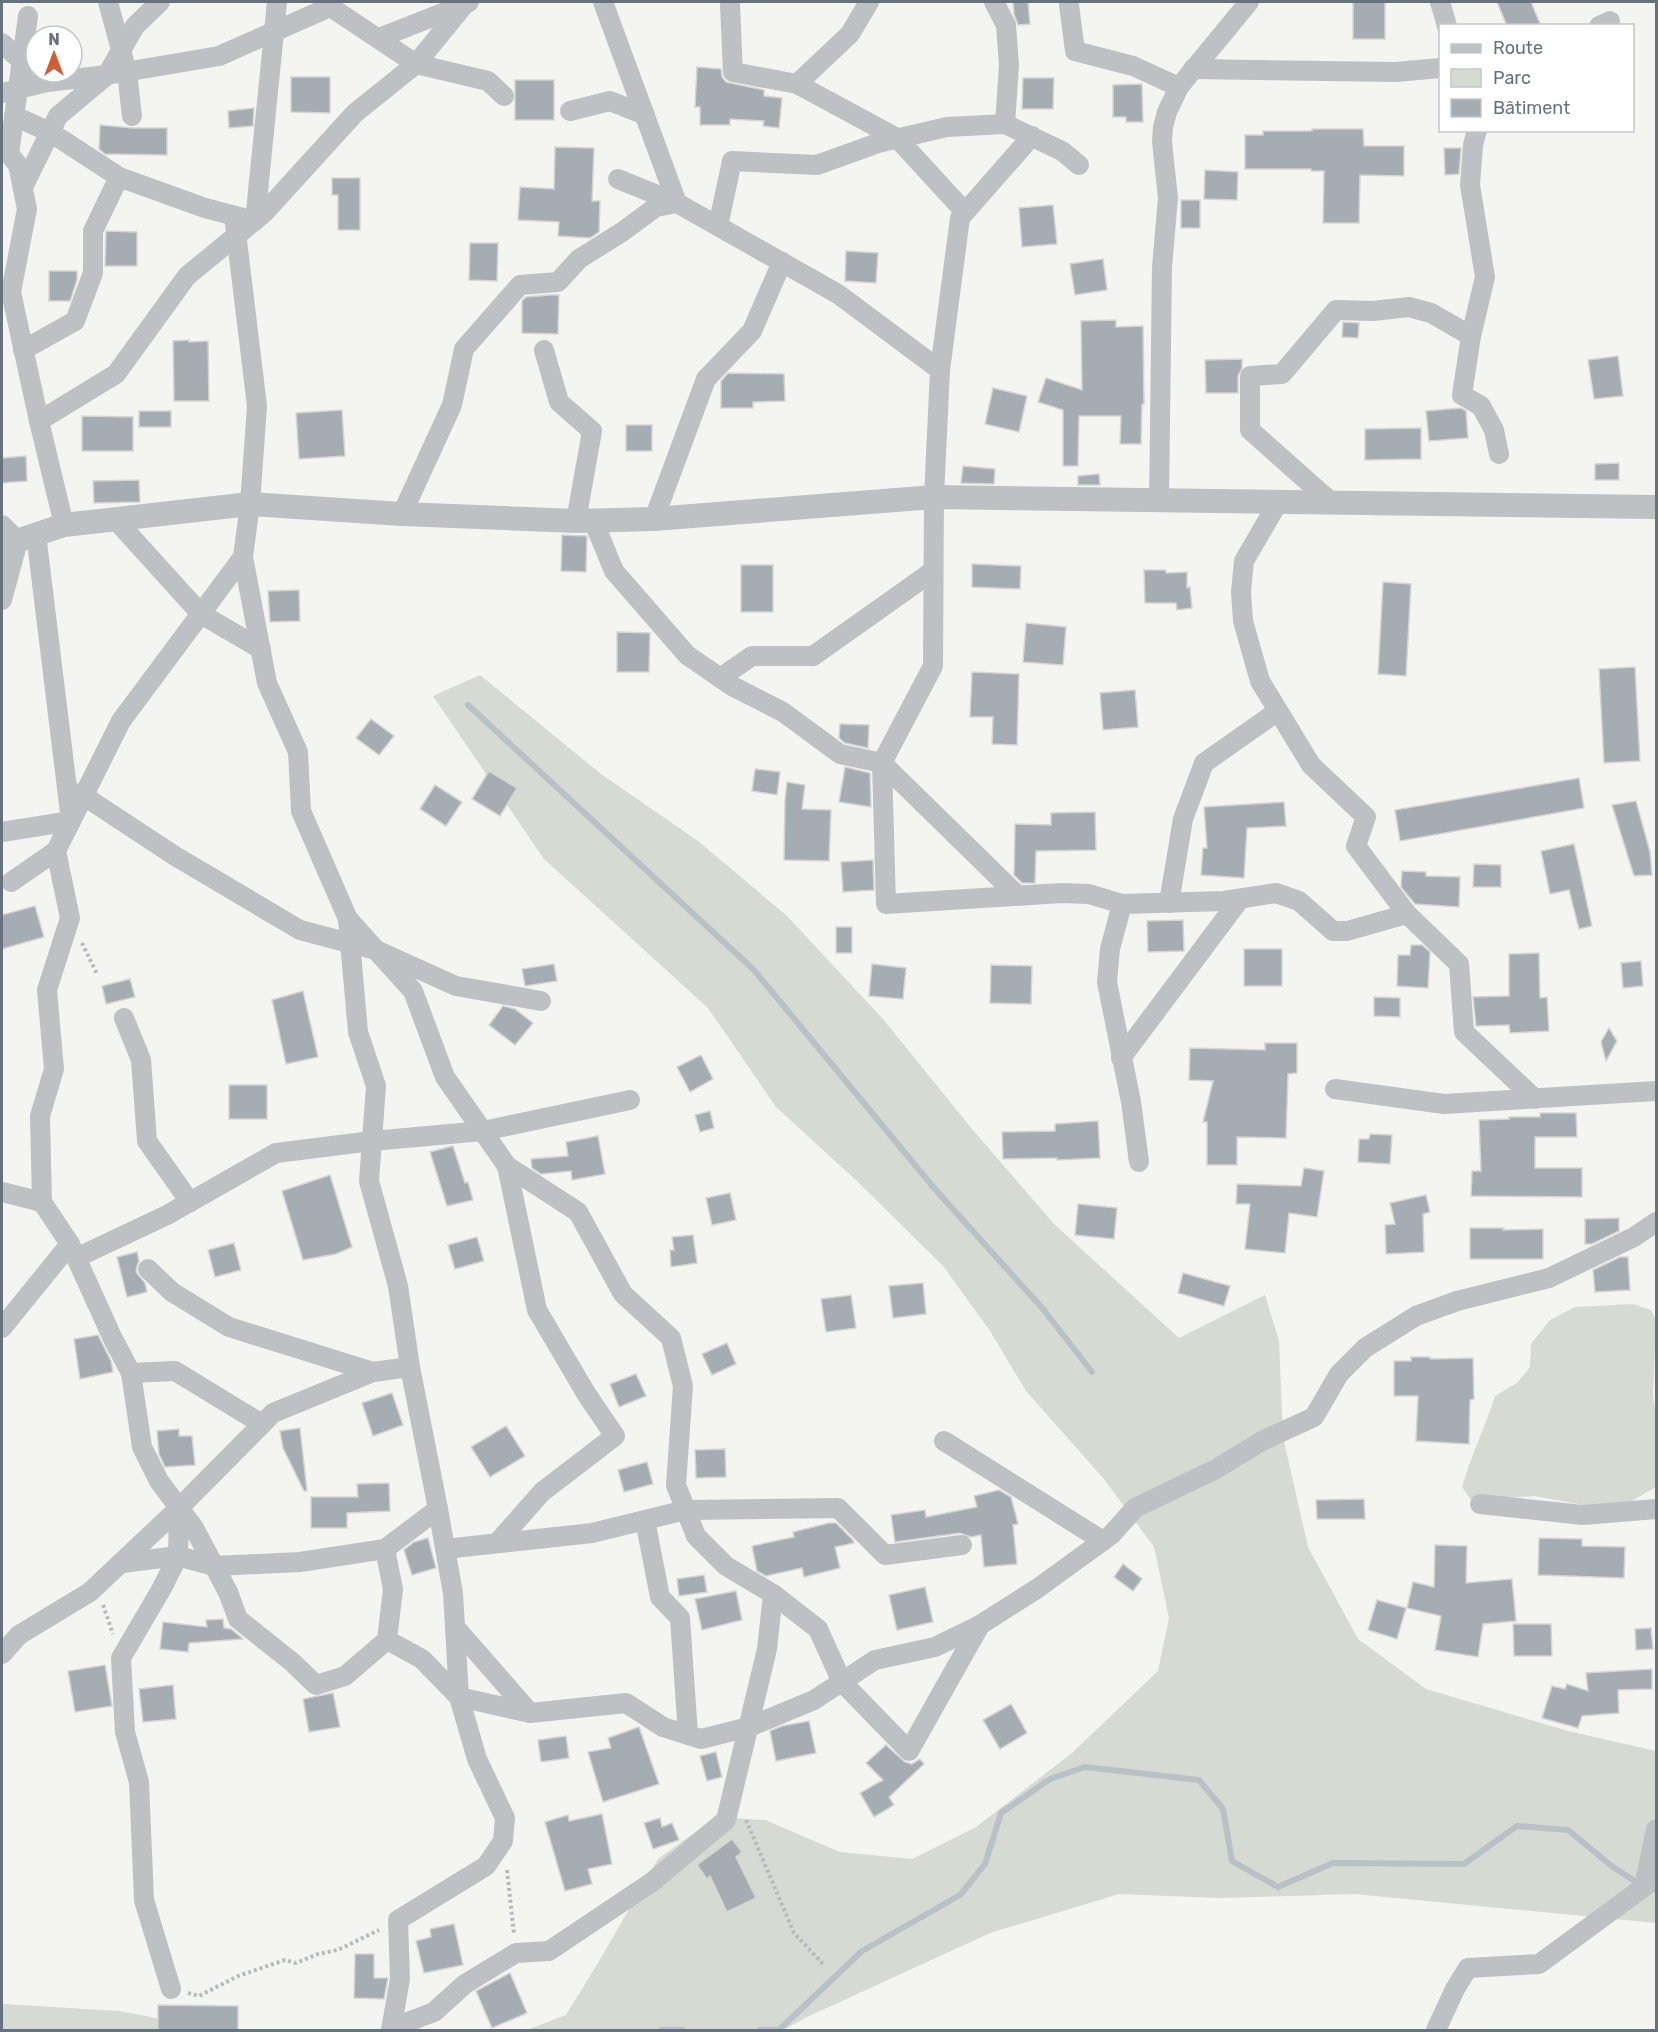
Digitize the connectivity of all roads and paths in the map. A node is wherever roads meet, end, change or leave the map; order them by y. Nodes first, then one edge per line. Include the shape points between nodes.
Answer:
1 (108, 2) edge
2 (160, 2) edge
3 (277, 2) edge
4 (603, 2) edge
5 (869, 2) edge
6 (994, 2) edge
7 (1249, 2) edge
8 (1440, 2) edge
9 (466, 3) edge
10 (327, 4) edge
11 (730, 5) dead end
12 (1069, 5) dead end
13 (28, 16) dead end
14 (1446, 24) edge
15 (275, 31) junction
16 (379, 38) junction
17 (2, 43) edge
18 (121, 51) junction
19 (22, 61) junction
20 (416, 64) junction
21 (1439, 68) edge
22 (1193, 69) junction
23 (127, 72) junction
24 (107, 75) junction
25 (84, 78) edge
26 (38, 84) edge
27 (797, 84) junction
28 (1179, 87) junction
29 (10, 91) edge
30 (504, 96) dead end
31 (570, 111) dead end
32 (645, 115) junction
33 (14, 116) junction
34 (132, 116) dead end
35 (1005, 124) junction
36 (50, 132) junction
37 (1476, 132) edge
38 (1032, 136) junction
39 (897, 138) junction
40 (5, 149) edge
41 (1079, 165) dead end
42 (119, 177) junction
43 (618, 179) dead end
44 (23, 187) junction
45 (677, 203) junction
46 (965, 212) junction
47 (255, 221) junction
48 (236, 225) junction
49 (718, 226) junction
50 (782, 262) junction
51 (1471, 336) junction
52 (15, 340) edge
53 (544, 350) dead end
54 (940, 370) junction
55 (39, 421) junction
56 (1499, 454) dead end
57 (934, 497) junction
58 (1159, 500) junction
59 (1279, 501) junction
60 (1331, 502) junction
61 (250, 504) junction
62 (1656, 507) edge
63 (402, 514) junction
64 (115, 519) junction
65 (654, 519) junction
66 (585, 521) junction
67 (64, 525) junction
68 (12, 537) edge
69 (243, 557) junction
70 (933, 571) junction
71 (2, 600) edge
72 (201, 614) junction
73 (261, 649) junction
74 (720, 678) junction
75 (1278, 711) junction
76 (882, 763) junction
77 (76, 794) junction
78 (71, 821) junction
79 (2, 832) edge
80 (56, 851) junction
81 (11, 882) dead end
82 (1018, 896) junction
83 (1240, 899) junction
84 (1168, 903) junction
85 (1122, 904) junction
86 (1407, 914) junction
87 (348, 919) junction
88 (350, 943) junction
89 (376, 950) junction
90 (541, 1001) dead end
91 (124, 1018) dead end
92 (1121, 1058) junction
93 (1335, 1089) dead end
94 (1656, 1091) edge
95 (1535, 1099) junction
96 (630, 1100) dead end
97 (483, 1131) junction
98 (372, 1141) junction
99 (1139, 1162) dead end
100 (507, 1167) junction
101 (2, 1192) edge
102 (42, 1202) junction
103 (190, 1202) junction
104 (1656, 1222) edge
105 (73, 1251) junction
106 (148, 1269) dead end
107 (2, 1328) edge
108 (410, 1367) junction
109 (373, 1372) junction
110 (131, 1373) junction
111 (262, 1424) junction
112 (944, 1441) dead end
113 (1480, 1504) dead end
114 (179, 1508) junction
115 (438, 1509) junction
116 (1656, 1509) edge
117 (686, 1510) junction
118 (645, 1520) junction
119 (1103, 1541) junction
120 (497, 1544) junction
121 (962, 1545) dead end
122 (385, 1549) junction
123 (445, 1549) junction
124 (178, 1557) junction
125 (122, 1563) junction
126 (214, 1566) junction
127 (98, 1586) junction
128 (773, 1594) junction
129 (980, 1625) junction
130 (455, 1628) junction
131 (387, 1640) junction
132 (2, 1654) edge
133 (121, 1658) junction
134 (842, 1682) junction
135 (459, 1697) junction
136 (530, 1713) junction
137 (749, 1727) junction
138 (688, 1735) junction
139 (733, 1792) junction
140 (1656, 1829) edge
141 (503, 1841) junction
142 (398, 1920) junction
143 (516, 1953) junction
144 (825, 1966) dead end
145 (171, 1989) joint
146 (391, 2029) edge
147 (1436, 2031) edge

1 - 18 street
2 - 18 street via 135,26
3 - 15 street
4 - 32 street
5 - 27 street via 850,34
6 - 35 street via 1006,25 1009,65
7 - 22 street
8 - 14 street
9 - 16 street
9 - 20 street
10 - 15 street
10 - 16 street
11 - 27 street via 733,72
12 - 28 street via 1075,51 1133,66
13 - 19 street
15 - 23 street via 219,56
15 - 47 street
16 - 20 street
17 - 19 street
18 - 23 street
18 - 24 street
19 - 29 street
20 - 30 street via 488,81
20 - 47 street via 355,113
21 - 22 street via 1396,72
22 - 28 street
23 - 24 street
23 - 34 street
24 - 25 street
24 - 36 street via 58,116
26 - 29 street
27 - 39 street
28 - 58 street via 1162,127 1168,198 1162,267
29 - 33 street
31 - 32 street via 610,101
32 - 45 street
33 - 36 street
33 - 40 street
35 - 38 street
35 - 39 street via 947,127
36 - 42 street
36 - 44 street
37 - 51 street via 1470,185 1485,277
38 - 41 street via 1062,150
38 - 46 street
39 - 46 street
39 - 49 street via 817,165 732,161
40 - 44 street via 18,165
42 - 48 street via 205,208
42 - 52 street via 93,231 93,273 75,321
43 - 45 street
44 - 52 street via 27,209 11,292
45 - 49 street
45 - 63 street via 656,207 579,259 558,282 520,285 464,349 452,405
46 - 54 street via 960,218
47 - 48 street
48 - 55 street via 187,276 116,374
48 - 61 street via 257,406
49 - 50 street
50 - 54 street via 838,294
50 - 65 street via 752,331 706,379
51 - 56 street via 1462,394 1481,406 1494,430
51 - 60 street via 1431,313 1409,307 1336,310 1282,374 1250,376 1250,430
52 - 55 street
53 - 66 street via 559,402 592,431
54 - 57 street
55 - 67 street
57 - 58 street
57 - 65 street
57 - 70 street
58 - 59 street
59 - 60 street
59 - 75 street via 1244,561 1241,592 1243,621 1260,681
60 - 62 street
61 - 63 street
61 - 64 street
61 - 69 street
63 - 66 street
64 - 67 street
64 - 72 street
65 - 66 street
66 - 74 street via 614,571 687,655
67 - 68 street
68 - 71 street
68 - 77 street
69 - 72 street
69 - 73 street
70 - 74 street via 813,656 752,656
70 - 76 street via 933,666
72 - 73 street
72 - 77 street via 121,721
73 - 87 street via 267,683 298,752 301,811
74 - 76 street via 783,712 840,754
75 - 84 street via 1204,763 1183,819
75 - 86 street via 1311,765 1366,817 1356,846
76 - 82 street
76 - 82 street via 886,904
77 - 78 street
77 - 88 street via 300,930
78 - 79 street
78 - 80 street
80 - 81 street
80 - 102 street via 70,918 47,990 54,1069 40,1116
82 - 85 street via 1089,894
83 - 84 street
83 - 86 street via 1276,893 1299,901 1333,931 1347,931
83 - 92 street
84 - 85 street
85 - 92 street via 1110,949 1107,982
86 - 95 street via 1459,964 1464,1032
87 - 88 street
87 - 89 street
88 - 89 street
88 - 98 street via 358,1032 376,1086
89 - 90 street via 456,986
89 - 97 street via 413,991 445,1077
91 - 103 street via 141,1060 147,1141
92 - 99 street
93 - 95 street via 1444,1104
94 - 95 street
96 - 97 street
97 - 98 street
97 - 100 street
98 - 103 street via 276,1154
98 - 108 street via 369,1180 398,1286
100 - 117 street via 578,1212 623,1294 671,1338 683,1386 676,1485
100 - 120 street via 537,1310 615,1436 542,1492
101 - 102 street
102 - 105 street
103 - 105 street via 167,1215
104 - 119 street via 1634,1237 1549,1278 1457,1301 1416,1316 1365,1348 1339,1374 1314,1417 1135,1508
105 - 107 street
105 - 110 street
106 - 109 street via 172,1292 229,1326
108 - 109 street
108 - 115 street
109 - 111 street via 273,1413
110 - 111 street via 175,1371
110 - 114 street via 142,1447 159,1481
111 - 114 street
112 - 119 street
113 - 116 street via 1583,1515
114 - 124 street
114 - 125 street
114 - 126 street
115 - 122 street
115 - 123 street
117 - 118 street
117 - 121 street via 838,1508 885,1555
117 - 128 street via 696,1536 726,1566
118 - 120 street via 592,1533
118 - 138 street via 660,1597 680,1618
119 - 129 street
120 - 123 street
122 - 126 street via 300,1562
122 - 131 street via 393,1589
123 - 130 street
124 - 125 street
124 - 126 street
124 - 133 street
125 - 127 street
126 - 131 street via 238,1619 316,1685 345,1676
127 - 132 street via 19,1635
127 - 133 path
128 - 134 street via 818,1629
128 - 137 street via 767,1649
129 - 134 street via 935,1647 874,1660
129 - 134 street via 909,1751
130 - 135 street
130 - 136 street
131 - 135 street via 422,1659
133 - 145 street via 125,1732 139,1782 144,1900
134 - 137 street via 814,1700
135 - 136 street
135 - 141 street via 477,1759 505,1818
136 - 138 street via 626,1703 663,1726
137 - 138 street via 701,1739
137 - 139 street
139 - 143 street via 726,1820 652,1882 549,1950
139 - 144 path via 794,1933
140 - 147 street via 1644,1887 1539,1964 1468,1968
141 - 142 street via 486,1866
141 - 143 path
142 - 145 path via 338,1950 296,1963 285,1960 238,1976 199,1996
142 - 146 street via 400,1979
143 - 146 street via 465,1984 434,2012

